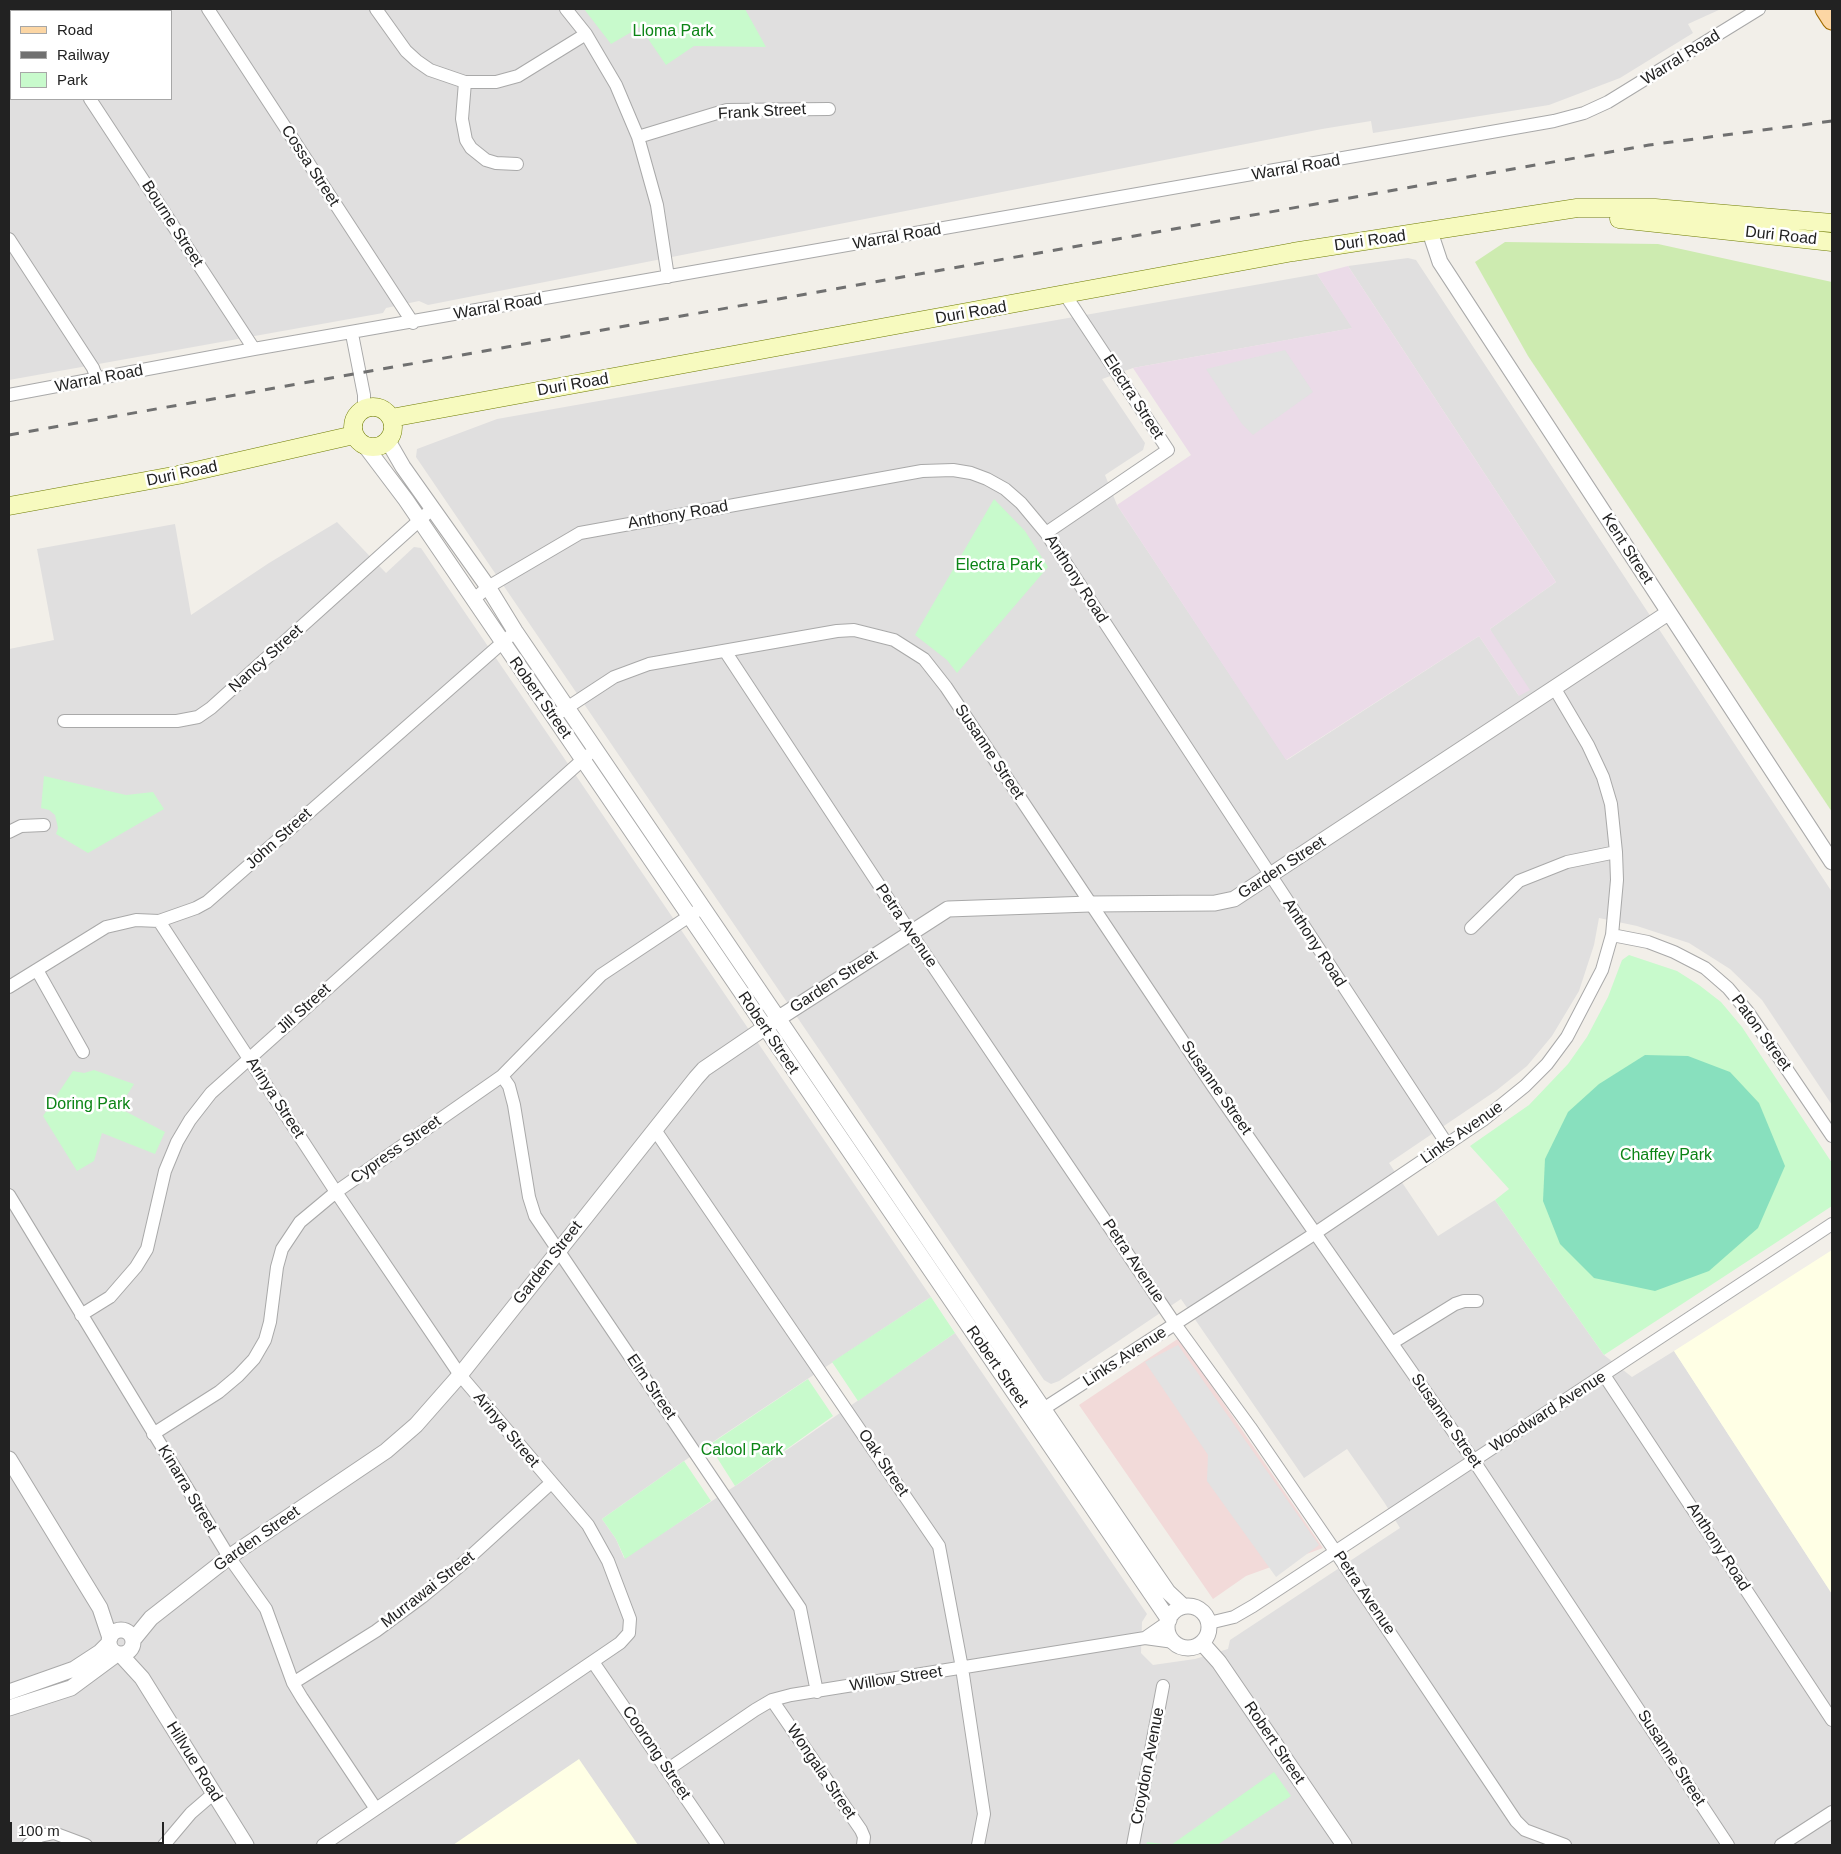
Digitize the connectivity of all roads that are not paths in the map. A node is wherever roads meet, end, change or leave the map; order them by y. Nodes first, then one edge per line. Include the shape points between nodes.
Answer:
1 (208, 9) edge
2 (376, 9) edge
3 (566, 9) edge
4 (1759, 9) edge
5 (1825, 9) edge
6 (1832, 20) edge
7 (586, 34) junction
8 (465, 82) junction
9 (91, 100) edge
10 (829, 109) dead end
11 (638, 138) junction
12 (517, 164) dead end
13 (1552, 214) junction
14 (1832, 218) edge
15 (1810, 220) junction
16 (1832, 223) edge
17 (1430, 232) junction
18 (9, 239) edge
19 (1832, 242) edge
20 (668, 277) junction
21 (1066, 296) junction
22 (413, 323) junction
23 (352, 334) junction
24 (254, 350) junction
25 (97, 379) junction
26 (9, 396) edge
27 (364, 409) junction
28 (392, 418) junction
29 (360, 441) junction
30 (388, 441) junction
31 (9, 506) edge
32 (432, 509) junction
33 (420, 521) junction
34 (1046, 533) junction
35 (488, 587) junction
36 (472, 600) junction
37 (1668, 613) junction
38 (515, 631) junction
39 (502, 643) junction
40 (725, 651) junction
41 (1555, 689) junction
42 (568, 707) junction
43 (553, 717) junction
44 (64, 721) dead end
45 (596, 748) junction
46 (583, 760) junction
47 (44, 825) dead end
48 (9, 832) edge
49 (1616, 852) junction
50 (1832, 862) edge
51 (1271, 876) junction
52 (1090, 904) junction
53 (703, 907) junction
54 (688, 917) junction
55 (159, 921) junction
56 (1471, 928) dead end
57 (910, 932) junction
58 (1612, 935) junction
59 (37, 970) junction
60 (9, 987) edge
61 (779, 1018) junction
62 (764, 1028) junction
63 (83, 1052) dead end
64 (250, 1057) junction
65 (502, 1076) junction
66 (654, 1130) junction
67 (1832, 1136) edge
68 (1447, 1144) junction
69 (336, 1192) junction
70 (9, 1195) edge
71 (1832, 1224) edge
72 (1316, 1232) junction
73 (558, 1250) junction
74 (1477, 1302) dead end
75 (81, 1314) junction
76 (1175, 1324) junction
77 (1392, 1343) junction
78 (1604, 1374) junction
79 (460, 1375) junction
80 (1038, 1412) junction
81 (153, 1434) junction
82 (9, 1459) edge
83 (1474, 1460) junction
84 (551, 1484) junction
85 (1336, 1551) junction
86 (229, 1558) junction
87 (1183, 1606) junction
88 (1168, 1621) junction
89 (1209, 1623) junction
90 (1145, 1638) junction
91 (121, 1642) junction
92 (1174, 1642) junction
93 (1202, 1643) junction
94 (592, 1662) junction
95 (962, 1668) junction
96 (293, 1683) junction
97 (1163, 1686) dead end
98 (9, 1692) edge
99 (817, 1692) junction
100 (772, 1700) junction
101 (9, 1708) edge
102 (1832, 1720) edge
103 (667, 1770) junction
104 (213, 1794) junction
105 (376, 1809) junction
106 (1832, 1812) edge
107 (28, 1845) edge
108 (86, 1845) edge
109 (164, 1845) edge
110 (246, 1845) edge
111 (322, 1845) edge
112 (718, 1845) edge
113 (864, 1845) edge
114 (978, 1845) edge
115 (1133, 1845) edge
116 (1344, 1845) edge
117 (1565, 1845) edge
118 (1728, 1845) edge
119 (1781, 1845) edge

1 - 22 street, Cossa Street
2 - 8 street via 396,39 417,62
3 - 7 street
4 - 20 street, Warral Road via 1608,102 1554,121
5 - 6 main road
7 - 8 street via 518,76 496,82
7 - 11 street via 616,85
8 - 12 street via 462,119 470,148 486,160
9 - 24 street, Bourne Street
10 - 11 street, Frank Street via 728,110
11 - 20 street via 657,205
13 - 15 main road, Duri Road via 1577,208 1655,208
13 - 17 main road, Duri Road
13 - 19 main road, Duri Road via 1658,222
14 - 15 main road
15 - 16 main road, Duri Road
17 - 21 main road, Duri Road via 1293,252
17 - 37 street, Kent Street via 1440,262
18 - 25 street
20 - 22 street, Warral Road
21 - 28 main road, Duri Road
21 - 34 street, Electra Street via 1168,450
22 - 23 street, Warral Road
23 - 24 street, Warral Road
23 - 27 street
24 - 25 street, Warral Road
25 - 26 street, Warral Road
27 - 28 main road via 382,409
27 - 29 main road via 355,417
28 - 30 main road via 393,430
29 - 30 main road via 378,447
29 - 31 main road, Duri Road
29 - 33 street, Robert Street
30 - 32 street, Robert Street
32 - 33 street, Nancy Street
32 - 35 street, Robert Street
33 - 36 street, Robert Street
33 - 44 street, Nancy Street via 198,717 177,721
34 - 35 street, Anthony Road via 1021,503 987,479 971,472 922,470 580,533
34 - 51 street, Anthony Road
35 - 36 street, Anthony Road
35 - 38 street, Robert Street
36 - 39 street, Robert Street
37 - 41 street, Garden Street
37 - 50 street, Kent Street
38 - 39 street, John Street
38 - 42 street, Robert Street
39 - 43 street, Robert Street
39 - 55 street, John Street via 218,893 196,908
40 - 42 street, Susanne Street via 649,664 614,677
40 - 52 street, Susanne Street via 854,630 908,647 924,659 946,687
40 - 57 street, Petra Avenue
41 - 49 street, Links Avenue via 1588,745 1602,777 1611,804
41 - 51 street, Garden Street
42 - 43 street, Susanne Street
42 - 45 street, Robert Street
43 - 46 street, Robert Street
45 - 46 street, Jill Street
45 - 53 street, Robert Street
46 - 54 street, Robert Street
46 - 64 street, Jill Street
47 - 48 street via 21,826
49 - 56 street via 1567,862 1519,881
49 - 58 street, Links Avenue
51 - 52 street, Garden Street via 1234,900 1215,904
51 - 68 street, Anthony Road
52 - 57 street, Garden Street via 954,907
52 - 72 street, Susanne Street
53 - 54 street, Cypress Street
53 - 61 street, Robert Street
54 - 62 street, Robert Street
54 - 65 street, Cypress Street via 601,975
55 - 59 street, John Street via 130,921 106,928
55 - 64 street, Arinya Street
57 - 61 street, Garden Street
57 - 76 street, Petra Avenue
58 - 67 street, Paton Street via 1648,942 1674,952 1705,968 1728,988 1748,1012
58 - 68 street, Links Avenue via 1602,970 1586,1005 1547,1064 1507,1103
59 - 60 street, John Street
59 - 63 street
61 - 62 street, Garden Street
61 - 80 street, Robert Street
62 - 66 street, Garden Street via 704,1069
62 - 80 street, Robert Street
64 - 69 street, Arinya Street
64 - 75 street, Jill Street via 202,1104 176,1142 165,1171 147,1248 136,1267 110,1296
65 - 69 street, Cypress Street
65 - 73 street, Elm Street via 509,1086 514,1105 535,1216
66 - 73 street, Garden Street
66 - 95 street, Oak Street via 939,1546
68 - 72 street, Links Avenue
69 - 79 street, Arinya Street
69 - 81 street, Cypress Street via 300,1222 282,1249 270,1322 265,1340 254,1359 219,1392
70 - 75 street, Kinarra Street
71 - 78 street, Woodward Avenue
72 - 76 street, Links Avenue
72 - 77 street, Susanne Street
73 - 79 street, Garden Street
73 - 99 street, Elm Street via 800,1608
74 - 77 street via 1455,1304
75 - 81 street, Kinarra Street
76 - 80 street, Links Avenue
76 - 85 street, Petra Avenue
77 - 83 street, Susanne Street
78 - 83 street, Woodward Avenue
78 - 102 street, Anthony Road
79 - 84 street, Arinya Street
79 - 86 street, Garden Street via 406,1436
80 - 87 street, Robert Street via 1165,1588
80 - 88 street, Robert Street
81 - 86 street, Kinarra Street
82 - 91 street, Hillvue Road
83 - 85 street, Woodward Avenue
83 - 118 street, Susanne Street
84 - 94 street, Arinya Street via 598,1542 628,1612 631,1626 626,1638
84 - 96 street, Murrawai Street via 422,1597 376,1631
85 - 89 street, Woodward Avenue via 1234,1617
85 - 117 street, Petra Avenue via 1516,1821 1525,1830
86 - 91 street, Garden Street
86 - 96 street, Kinarra Street via 266,1609
87 - 88 street
87 - 89 street via 1197,1608 1207,1616
88 - 90 street, Willow Street
88 - 92 street via 1168,1633
89 - 93 street via 1208,1634
90 - 92 street, Willow Street
90 - 95 street, Willow Street
91 - 98 street, Garden Street via 74,1669
91 - 101 street, Garden Street via 71,1688
91 - 104 street, Hillvue Road
92 - 93 street via 1185,1647
93 - 116 street, Robert Street via 1219,1662
94 - 103 street, Coorong Street
94 - 105 street, Arinya Street
95 - 99 street, Willow Street
95 - 114 street, Oak Street via 984,1814
96 - 105 street, Kinarra Street
97 - 115 street, Croydon Avenue
99 - 100 street, Willow Street
100 - 103 street, Willow Street
100 - 113 street, Wongala Street via 861,1830
103 - 112 street, Coorong Street
104 - 109 street via 191,1813
104 - 110 street, Hillvue Road
105 - 111 street, Arinya Street
106 - 119 street
107 - 108 street via 40,1836 54,1833

